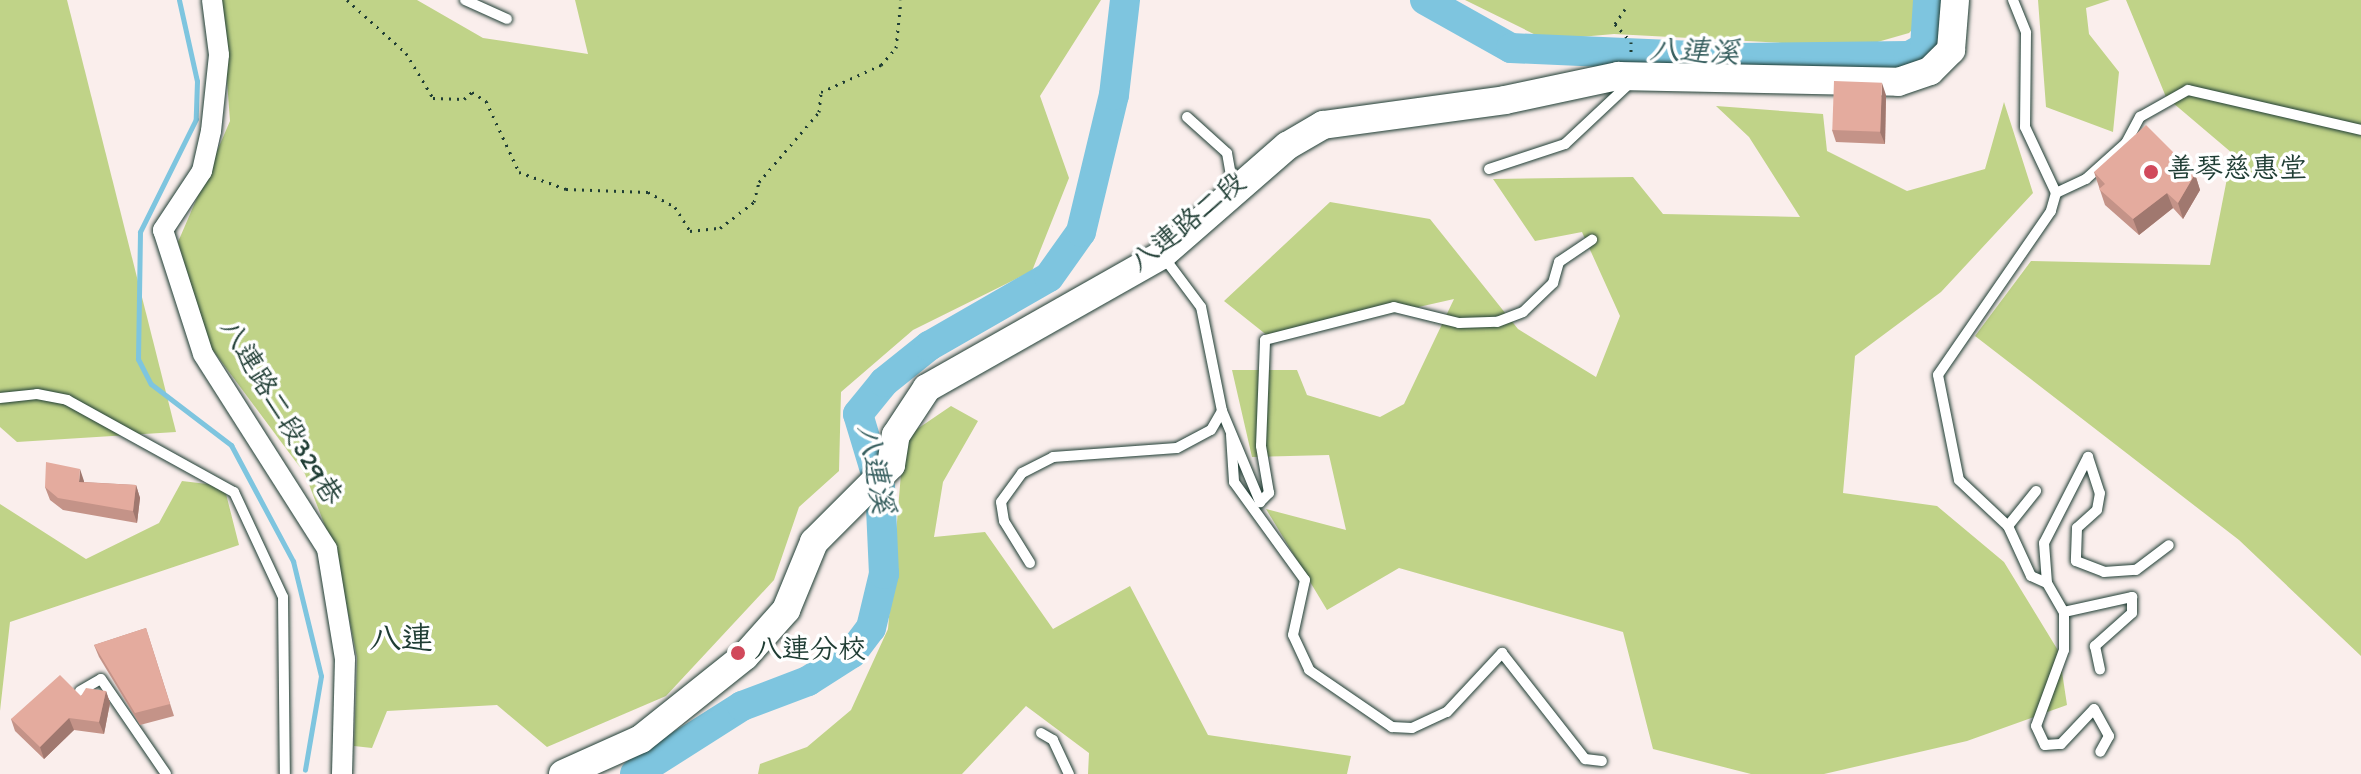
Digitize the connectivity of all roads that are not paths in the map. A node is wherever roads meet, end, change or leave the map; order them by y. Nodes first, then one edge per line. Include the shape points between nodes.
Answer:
1 (212, 0) edge
2 (465, 0) edge
3 (1955, 0) edge
4 (2013, 0) edge
5 (507, 19) dead end
6 (1636, 76) junction
7 (1187, 117) dead end
8 (2361, 130) edge
9 (1489, 169) dead end
10 (1234, 190) junction
11 (2056, 193) junction
12 (1592, 240) dead end
13 (1162, 255) junction
14 (0, 398) edge
15 (1222, 411) junction
16 (1231, 435) junction
17 (2036, 491) dead end
18 (2008, 526) junction
19 (2169, 545) dead end
20 (1030, 563) dead end
21 (2047, 583) junction
22 (2064, 612) junction
23 (2100, 669) dead end
24 (80, 691) edge
25 (1041, 733) dead end
26 (2100, 752) dead end
27 (1602, 761) dead end
28 (166, 774) edge
29 (285, 774) edge
30 (342, 774) edge
31 (563, 774) edge
32 (1069, 774) edge

1 - 30 street, 八連路二段329巷 via 219,55 211,131 202,171 163,230 203,354 327,549 345,659
2 - 5 lane
3 - 6 street, 八連路二段 via 1951,50 1930,71 1898,82
4 - 11 lane via 2026,33 2025,127
6 - 9 lane via 1565,144
6 - 10 street, 八連路二段 via 1323,125
7 - 10 lane via 1227,153
8 - 11 lane via 2188,90 2140,117 2126,143 2086,179
10 - 13 street, 八連路二段
11 - 18 lane via 2051,211 1938,375 1959,480
12 - 16 lane via 1559,262 1553,283 1523,312 1497,322 1459,323 1394,307 1265,340 1261,446 1269,493 1260,502
13 - 15 lane via 1201,307
13 - 31 street, 八連路二段 via 927,388 896,435 891,465 856,494 814,542 786,610 745,656 641,739
14 - 29 lane via 67,400 234,492 283,597
15 - 16 lane
15 - 20 lane via 1211,430 1177,448 1053,457 1022,473 1001,502 1004,521
16 - 27 lane via 1234,482 1305,580 1293,635 1309,670 1392,727 1412,728 1447,712 1502,653 1585,759
17 - 18 lane
18 - 21 lane via 2031,576
19 - 21 lane via 2136,570 2104,572 2076,561 2077,528 2097,510 2100,493 2088,457 2048,531
21 - 22 lane
22 - 23 lane via 2132,597 2132,613 2095,646
22 - 26 lane via 2064,650 2036,726 2045,745 2061,744 2094,709 2109,736
24 - 28 lane via 101,679
25 - 32 lane via 1053,740

